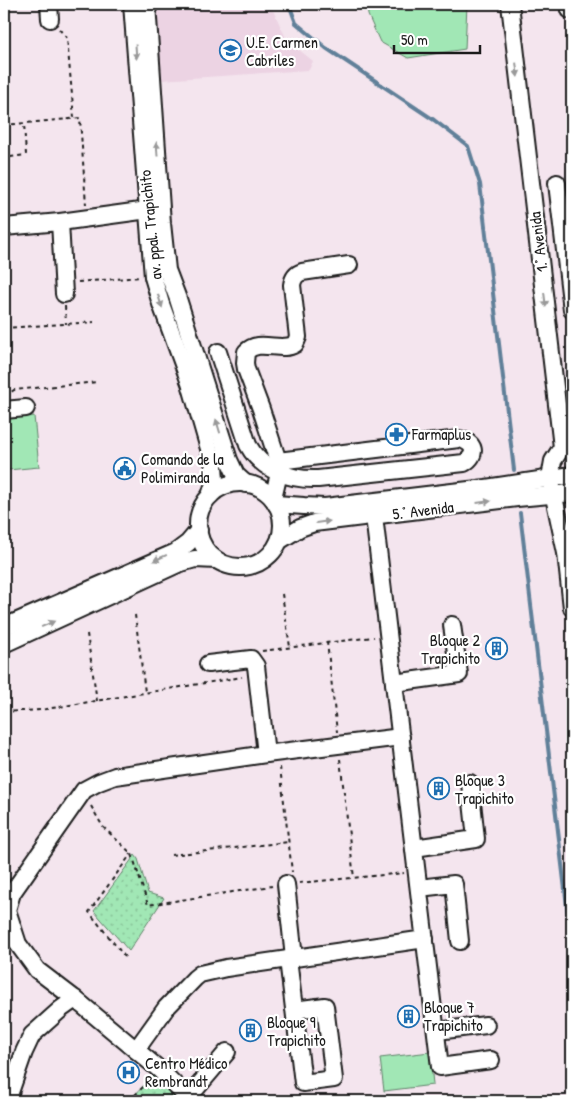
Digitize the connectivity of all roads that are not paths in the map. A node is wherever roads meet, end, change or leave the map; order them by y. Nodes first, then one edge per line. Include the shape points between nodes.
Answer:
1 (132, 4) edge
2 (147, 4) edge
3 (510, 4) edge
4 (557, 183) dead end
5 (153, 219) junction
6 (60, 222) junction
7 (4, 227) edge
8 (568, 239) edge
9 (349, 266) dead end
10 (64, 288) road end
11 (572, 310) edge
12 (218, 352) dead end
13 (26, 408) dead end
14 (4, 410) edge
15 (278, 467) junction
16 (570, 475) edge
17 (550, 478) junction
18 (246, 484) junction
19 (572, 494) edge
20 (554, 495) junction
21 (210, 496) junction
22 (274, 501) junction
23 (374, 516) junction
24 (199, 530) junction
25 (279, 541) junction
26 (217, 560) junction
27 (572, 608) edge
28 (452, 625) dead end
29 (4, 627) edge
30 (4, 644) edge
31 (208, 664) dead end
32 (394, 683) junction
33 (401, 737) junction
34 (272, 753) junction
35 (470, 783) dead end
36 (414, 848) junction
37 (418, 880) junction
38 (290, 884) road end
39 (425, 939) junction
40 (460, 941) dead end
41 (291, 958) junction
42 (76, 999) junction
43 (294, 1010) junction
44 (486, 1025) dead end
45 (436, 1031) junction
46 (136, 1050) junction
47 (227, 1052) dead end
48 (491, 1060) dead end
49 (190, 1100) edge
50 (7, 1101) edge

1 -> 5 street, av. ppal. Trapichito
5 -> 2 street, av. ppal. Trapichito
3 -> 17 street, 1.° Avenida via 562,447 553,461
4 - 8 street
5 - 6 street via 86,218
18 -> 5 street, av. ppal. Trapichito via 236,475 229,460
5 -> 21 street, av. ppal. Trapichito via 153,277 190,383 214,466 215,480
6 - 7 street
6 - 10 street
8 - 11 street
9 - 15 street via 297,275 292,285 297,341 292,346 258,346 246,352 246,369
12 - 15 street via 248,445 263,464
13 - 14 street
15 - 15 street via 460,439 467,440 473,454 464,463 318,479 291,477
15 - 22 street
16 - 17 street, 5.° Avenida
17 - 20 street
17 - 22 street, 5.° Avenida via 325,507
18 - 21 street via 231,484
18 - 22 street via 264,491
19 - 20 street, 5.° Avenida
23 -> 20 street, 5.° Avenida
20 - 27 street via 566,553
21 - 24 street via 199,518
22 - 25 street via 282,522
25 -> 23 street, 5.° Avenida via 314,523
23 - 32 street
24 - 26 street via 202,542
24 -> 29 street via 176,552
25 - 26 street via 274,550 257,564 237,567
30 -> 26 street via 178,564 195,559
28 - 32 street via 458,674
31 - 34 street via 254,667
32 - 33 street
33 - 34 street
33 - 36 street
34 - 42 street via 115,776 84,790 12,893 7,910 18,944 38,970
35 - 36 street via 476,839
36 - 37 street
37 - 39 street
37 - 40 street via 454,884
38 - 41 street
39 - 41 street
39 - 45 street
41 - 43 street
41 - 46 street via 200,974 166,1008
42 - 46 street
42 - 50 street via 32,1035
43 - 43 street via 303,1083 334,1079 325,1006
44 - 45 street
45 - 48 street via 440,1067
46 - 49 street
47 - 49 street

